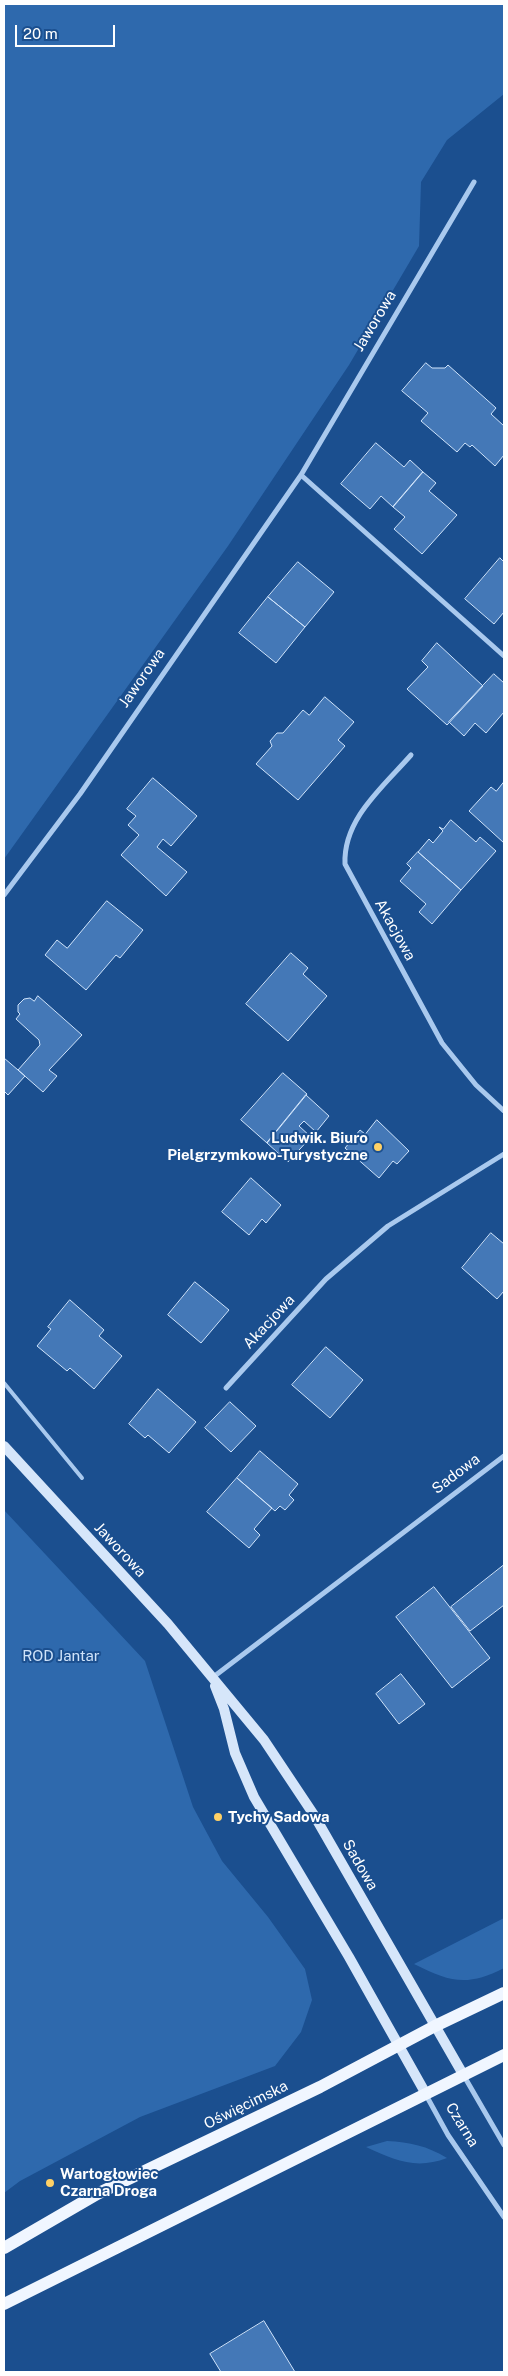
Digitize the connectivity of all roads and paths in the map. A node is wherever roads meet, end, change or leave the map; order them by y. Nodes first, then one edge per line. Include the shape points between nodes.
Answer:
1 (474, 182) dead end
2 (301, 475) junction
3 (504, 656) edge
4 (411, 755) dead end
5 (4, 895) edge
6 (504, 1111) edge
7 (504, 1154) edge
8 (4, 1383) edge
9 (226, 1388) dead end
10 (4, 1446) edge
11 (504, 1456) edge
12 (82, 1478) dead end
13 (212, 1678) junction
14 (504, 1993) edge
15 (435, 2026) junction
16 (399, 2045) junction
17 (504, 2056) edge
18 (464, 2076) junction
19 (426, 2094) junction
20 (504, 2145) edge
21 (504, 2217) edge
22 (4, 2248) edge
23 (4, 2304) edge

1 - 2 street, Jaworowa
2 - 3 street
2 - 5 street, Jaworowa via 80,794
4 - 6 street, Akacjowa via 355,820 344,847 345,864 442,1043 476,1085
7 - 9 street, Akacjowa via 388,1226 326,1279
8 - 12 lane
10 - 13 street, Jaworowa via 168,1624
11 - 13 street, Sadowa
13 - 15 street, Sadowa via 264,1740 314,1815
13 - 16 street via 235,1753 254,1797
14 - 15 main road, Oświęcimska
15 - 16 main road, Oświęcimska
15 - 18 street, Czarna
16 - 19 street, Czarna
16 - 22 main road, Oświęcimska via 320,2087 97,2194
17 - 18 main road
18 - 19 main road
18 - 20 street, Czarna
19 - 21 street, Czarna via 448,2135
19 - 23 main road

